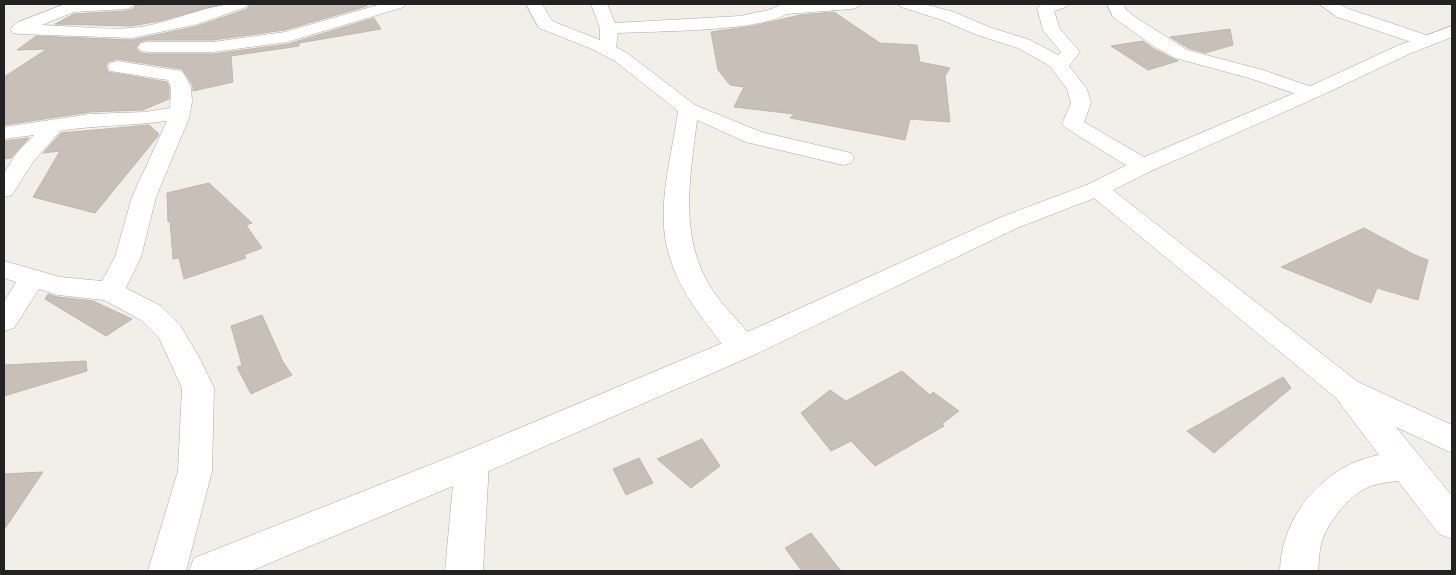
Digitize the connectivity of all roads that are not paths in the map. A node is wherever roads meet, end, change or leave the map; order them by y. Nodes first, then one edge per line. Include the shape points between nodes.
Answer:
1 (126, 4) edge
2 (240, 4) edge
3 (398, 4) edge
4 (534, 4) edge
5 (599, 4) edge
6 (753, 4) edge
7 (852, 4) edge
8 (907, 4) edge
9 (1060, 4) edge
10 (1115, 4) edge
11 (1327, 4) edge
12 (782, 9) junction
13 (954, 10) edge
14 (192, 20) junction
15 (609, 28) junction
16 (11, 31) edge
17 (1452, 31) edge
18 (1426, 41) junction
19 (147, 47) junction
20 (608, 50) junction
21 (1060, 65) junction
22 (1311, 93) junction
23 (688, 109) junction
24 (179, 113) junction
25 (54, 125) junction
26 (4, 132) edge
27 (843, 158) dead end
28 (1143, 166) junction
29 (1097, 189) junction
30 (4, 190) edge
31 (18, 274) edge
32 (110, 291) junction
33 (4, 321) edge
34 (743, 347) junction
35 (1347, 390) junction
36 (1452, 440) edge
37 (472, 462) junction
38 (1407, 465) junction
39 (1452, 523) edge
40 (167, 571) edge
41 (208, 571) edge
42 (464, 571) edge
43 (1299, 571) edge

1 - 16 street via 70,7
2 - 14 street
3 - 19 street via 287,37 221,46
4 - 20 street via 545,24
5 - 15 street
6 - 12 street
7 - 12 street
8 - 13 street
9 - 21 street via 1045,8 1052,30 1070,52
10 - 22 street via 1119,13 1132,23 1182,54
11 - 18 street via 1343,13
12 - 15 street via 774,14 740,21
13 - 21 street via 983,31 1024,44
14 - 16 street via 132,33
14 - 19 street
15 - 20 street
17 - 18 street
18 - 22 street
19 - 24 street via 109,69 175,75 180,88
20 - 23 street
21 - 28 street via 1077,89 1081,103 1073,124
22 - 28 street
23 - 27 street via 754,137
23 - 34 street via 678,201 678,244 694,282 728,332
24 - 25 street
24 - 32 street via 167,149 144,197 128,258
25 - 26 street
25 - 30 street via 24,159
28 - 29 street
29 - 34 street via 1008,223
29 - 35 street
31 - 32 street via 58,286
31 - 33 street via 13,310
32 - 40 street via 151,313 170,332 198,388 195,471
34 - 37 street
35 - 36 street
35 - 38 street
37 - 41 street
37 - 42 street
38 - 39 street
38 - 43 street via 1358,475 1330,497 1305,531

